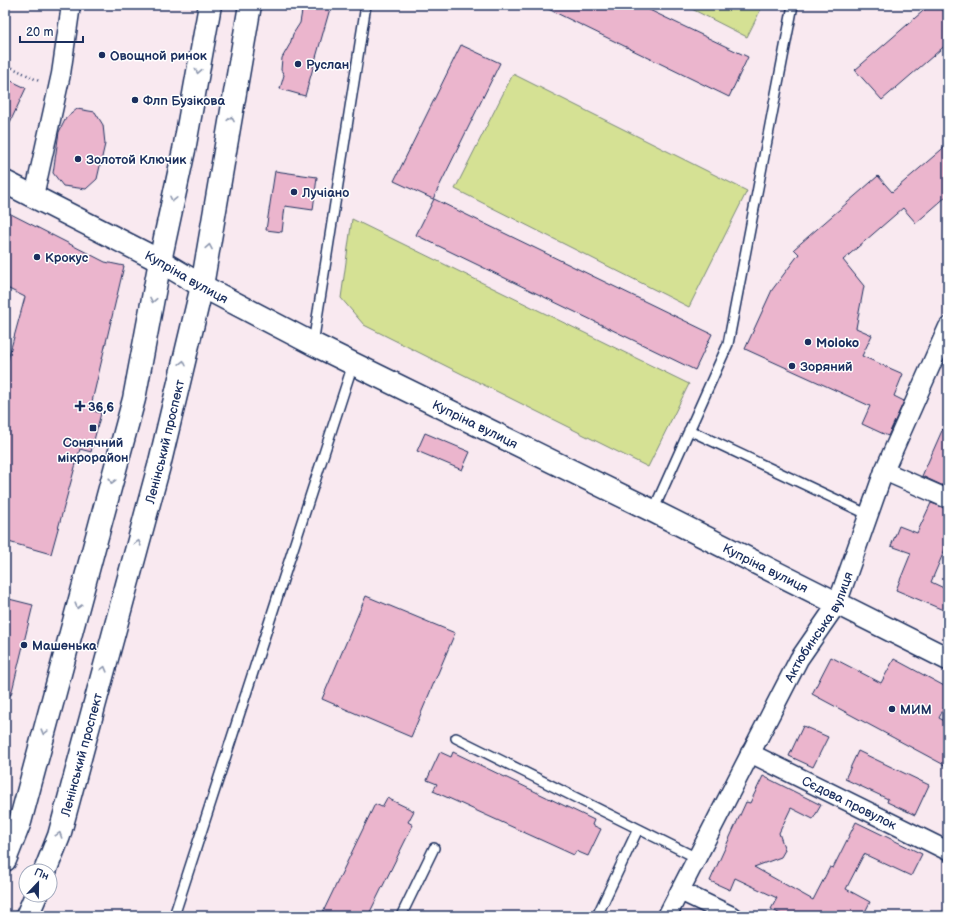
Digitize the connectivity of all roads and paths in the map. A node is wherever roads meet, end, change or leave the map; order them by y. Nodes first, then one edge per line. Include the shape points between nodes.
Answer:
1 (71, 5) edge
2 (210, 5) edge
3 (250, 5) edge
4 (366, 5) edge
5 (793, 5) edge
6 (5, 64) edge
7 (57, 90) junction
8 (5, 182) edge
9 (34, 196) junction
10 (160, 261) junction
11 (202, 286) junction
12 (948, 327) edge
13 (313, 344) junction
14 (353, 364) junction
15 (689, 430) junction
16 (884, 471) junction
17 (948, 499) edge
18 (653, 511) junction
19 (869, 515) junction
20 (837, 604) junction
21 (948, 660) edge
22 (456, 738) dead end
23 (750, 752) junction
24 (638, 829) junction
25 (434, 848) dead end
26 (948, 851) edge
27 (697, 858) junction
28 (5, 860) edge
29 (48, 863) edge
30 (680, 891) junction
31 (33, 903) edge
32 (27, 916) edge
33 (174, 916) edge
34 (401, 916) edge
35 (597, 916) edge
36 (667, 916) edge
37 (732, 916) edge

1 - 7 street
2 -> 10 main road via 184,150
11 -> 3 main road, Ленінський проспект
4 - 13 lane
5 - 15 lane via 728,344
6 - 7 path
7 - 9 street
8 - 9 main road, Купріна вулиця
9 - 10 main road, Купріна вулиця
10 - 11 main road, Купріна вулиця
10 -> 28 main road via 134,399 20,822
11 - 13 main road, Купріна вулиця
29 -> 11 main road, Ленінський проспект via 59,836 155,481
12 - 16 street, Актюбинська вулиця
13 - 14 main road, Купріна вулиця
14 - 18 main road, Купріна вулиця
14 - 33 lane
15 - 18 lane
15 - 19 lane
16 - 17 street
16 - 19 street, Актюбинська вулиця
18 - 20 main road, Купріна вулиця
19 - 20 street, Актюбинська вулиця
20 - 21 main road, Купріна вулиця
20 - 23 street, Актюбинська вулиця via 799,659
22 - 24 lane
23 - 26 street, Сєдова провулок
23 - 27 street, Актюбинська вулиця
24 - 27 lane
24 - 35 lane
25 - 34 lane
27 - 30 street, Актюбинська вулиця
30 - 36 street, Актюбинська вулиця
30 - 37 street
31 - 32 main road

